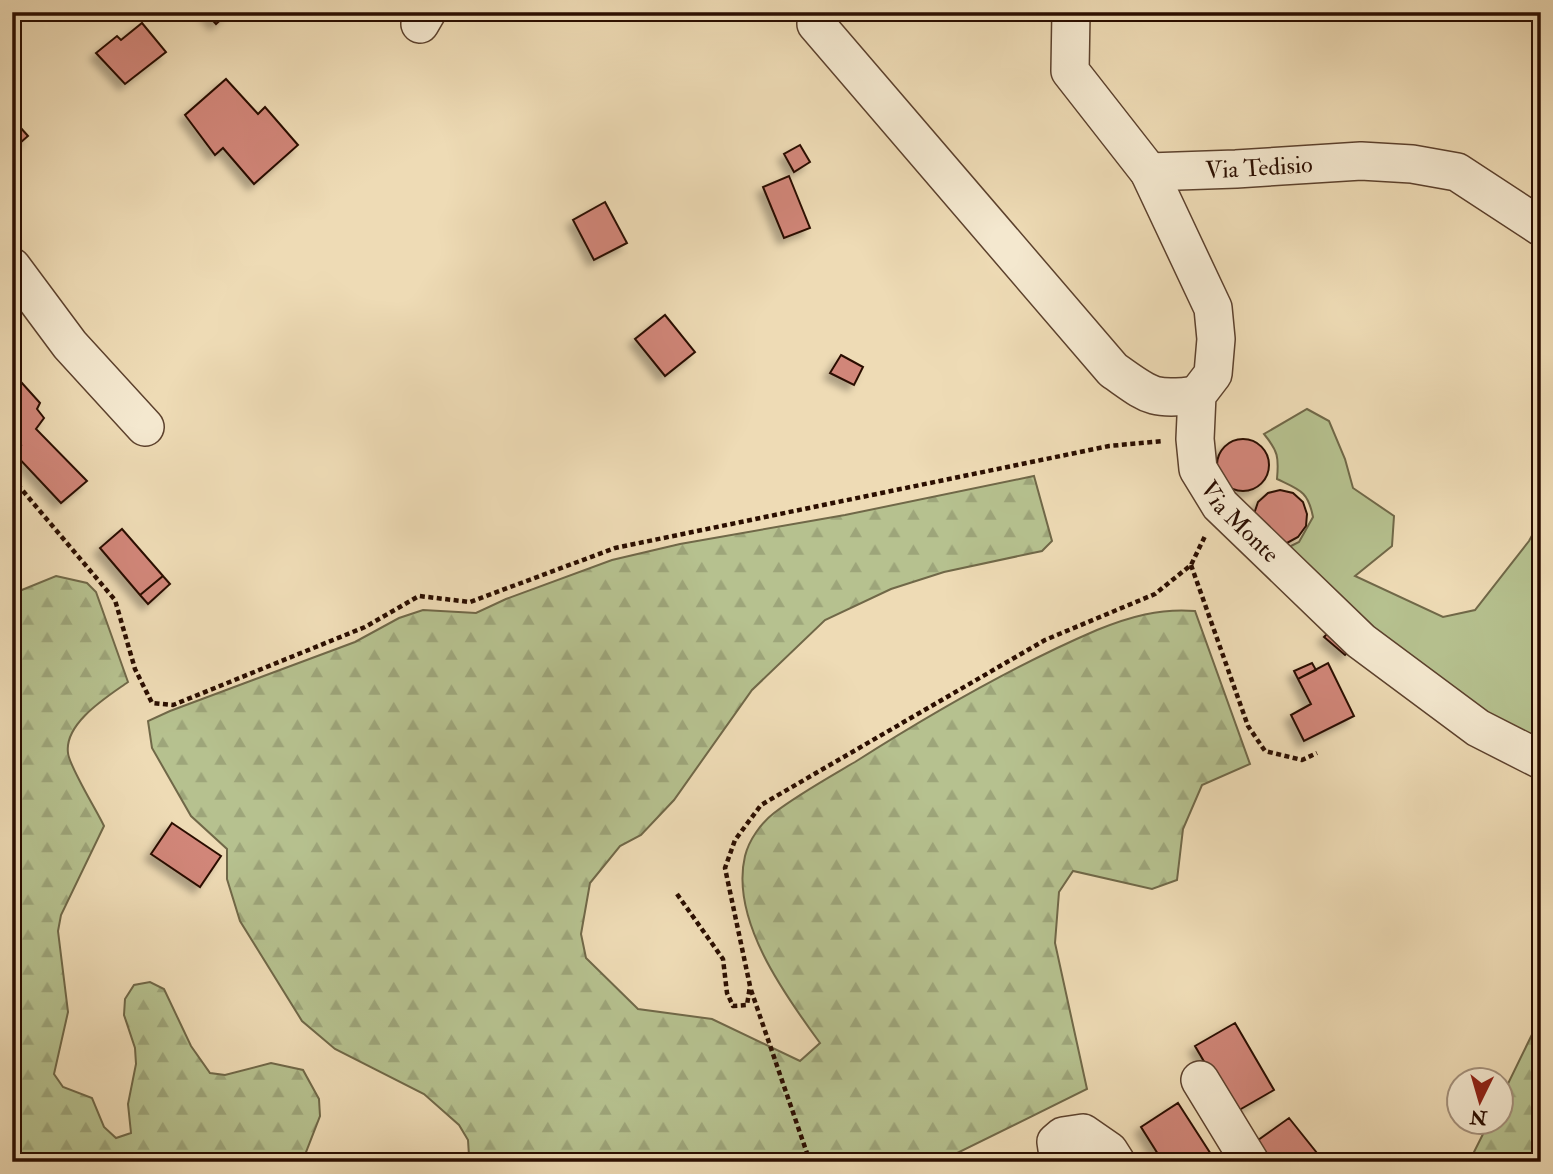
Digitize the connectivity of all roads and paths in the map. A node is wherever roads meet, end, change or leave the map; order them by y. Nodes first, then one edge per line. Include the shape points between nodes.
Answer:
1 (1071, 12) edge
2 (816, 24) dead end
3 (1149, 172) junction
4 (1541, 227) edge
5 (12, 267) edge
6 (1197, 395) junction
7 (145, 427) dead end
8 (1195, 439) junction
9 (12, 478) edge
10 (1220, 505) junction
11 (1191, 565) junction
12 (1317, 753) dead end
13 (1541, 760) edge
14 (677, 894) dead end
15 (750, 986) junction
16 (1200, 1080) dead end
17 (810, 1162) edge
18 (1059, 1162) edge
19 (1116, 1162) edge
20 (1250, 1162) edge

1 - 3 street via 1070,71
2 - 6 street via 1113,370 1150,396
3 - 4 street, Via Tedisio via 1362,160 1412,164 1457,172
3 - 6 street, Via Monte via 1213,307 1213,374
5 - 7 street via 70,345
6 - 8 street, Via Monte
8 - 9 path via 1109,446 615,548 470,602 419,597 365,627 173,705 152,703 135,670 115,600
8 - 10 street, Via Monte via 1198,468
10 - 11 path
10 - 13 street, Via Monte via 1361,641 1478,728
11 - 12 path via 1248,726 1265,751 1301,760
11 - 15 path via 1155,594 1045,639 761,805 735,840 725,868
14 - 15 path via 723,959 733,1006 747,1005
15 - 17 path
16 - 20 street
18 - 19 street via 1056,1142 1083,1133 1109,1151

